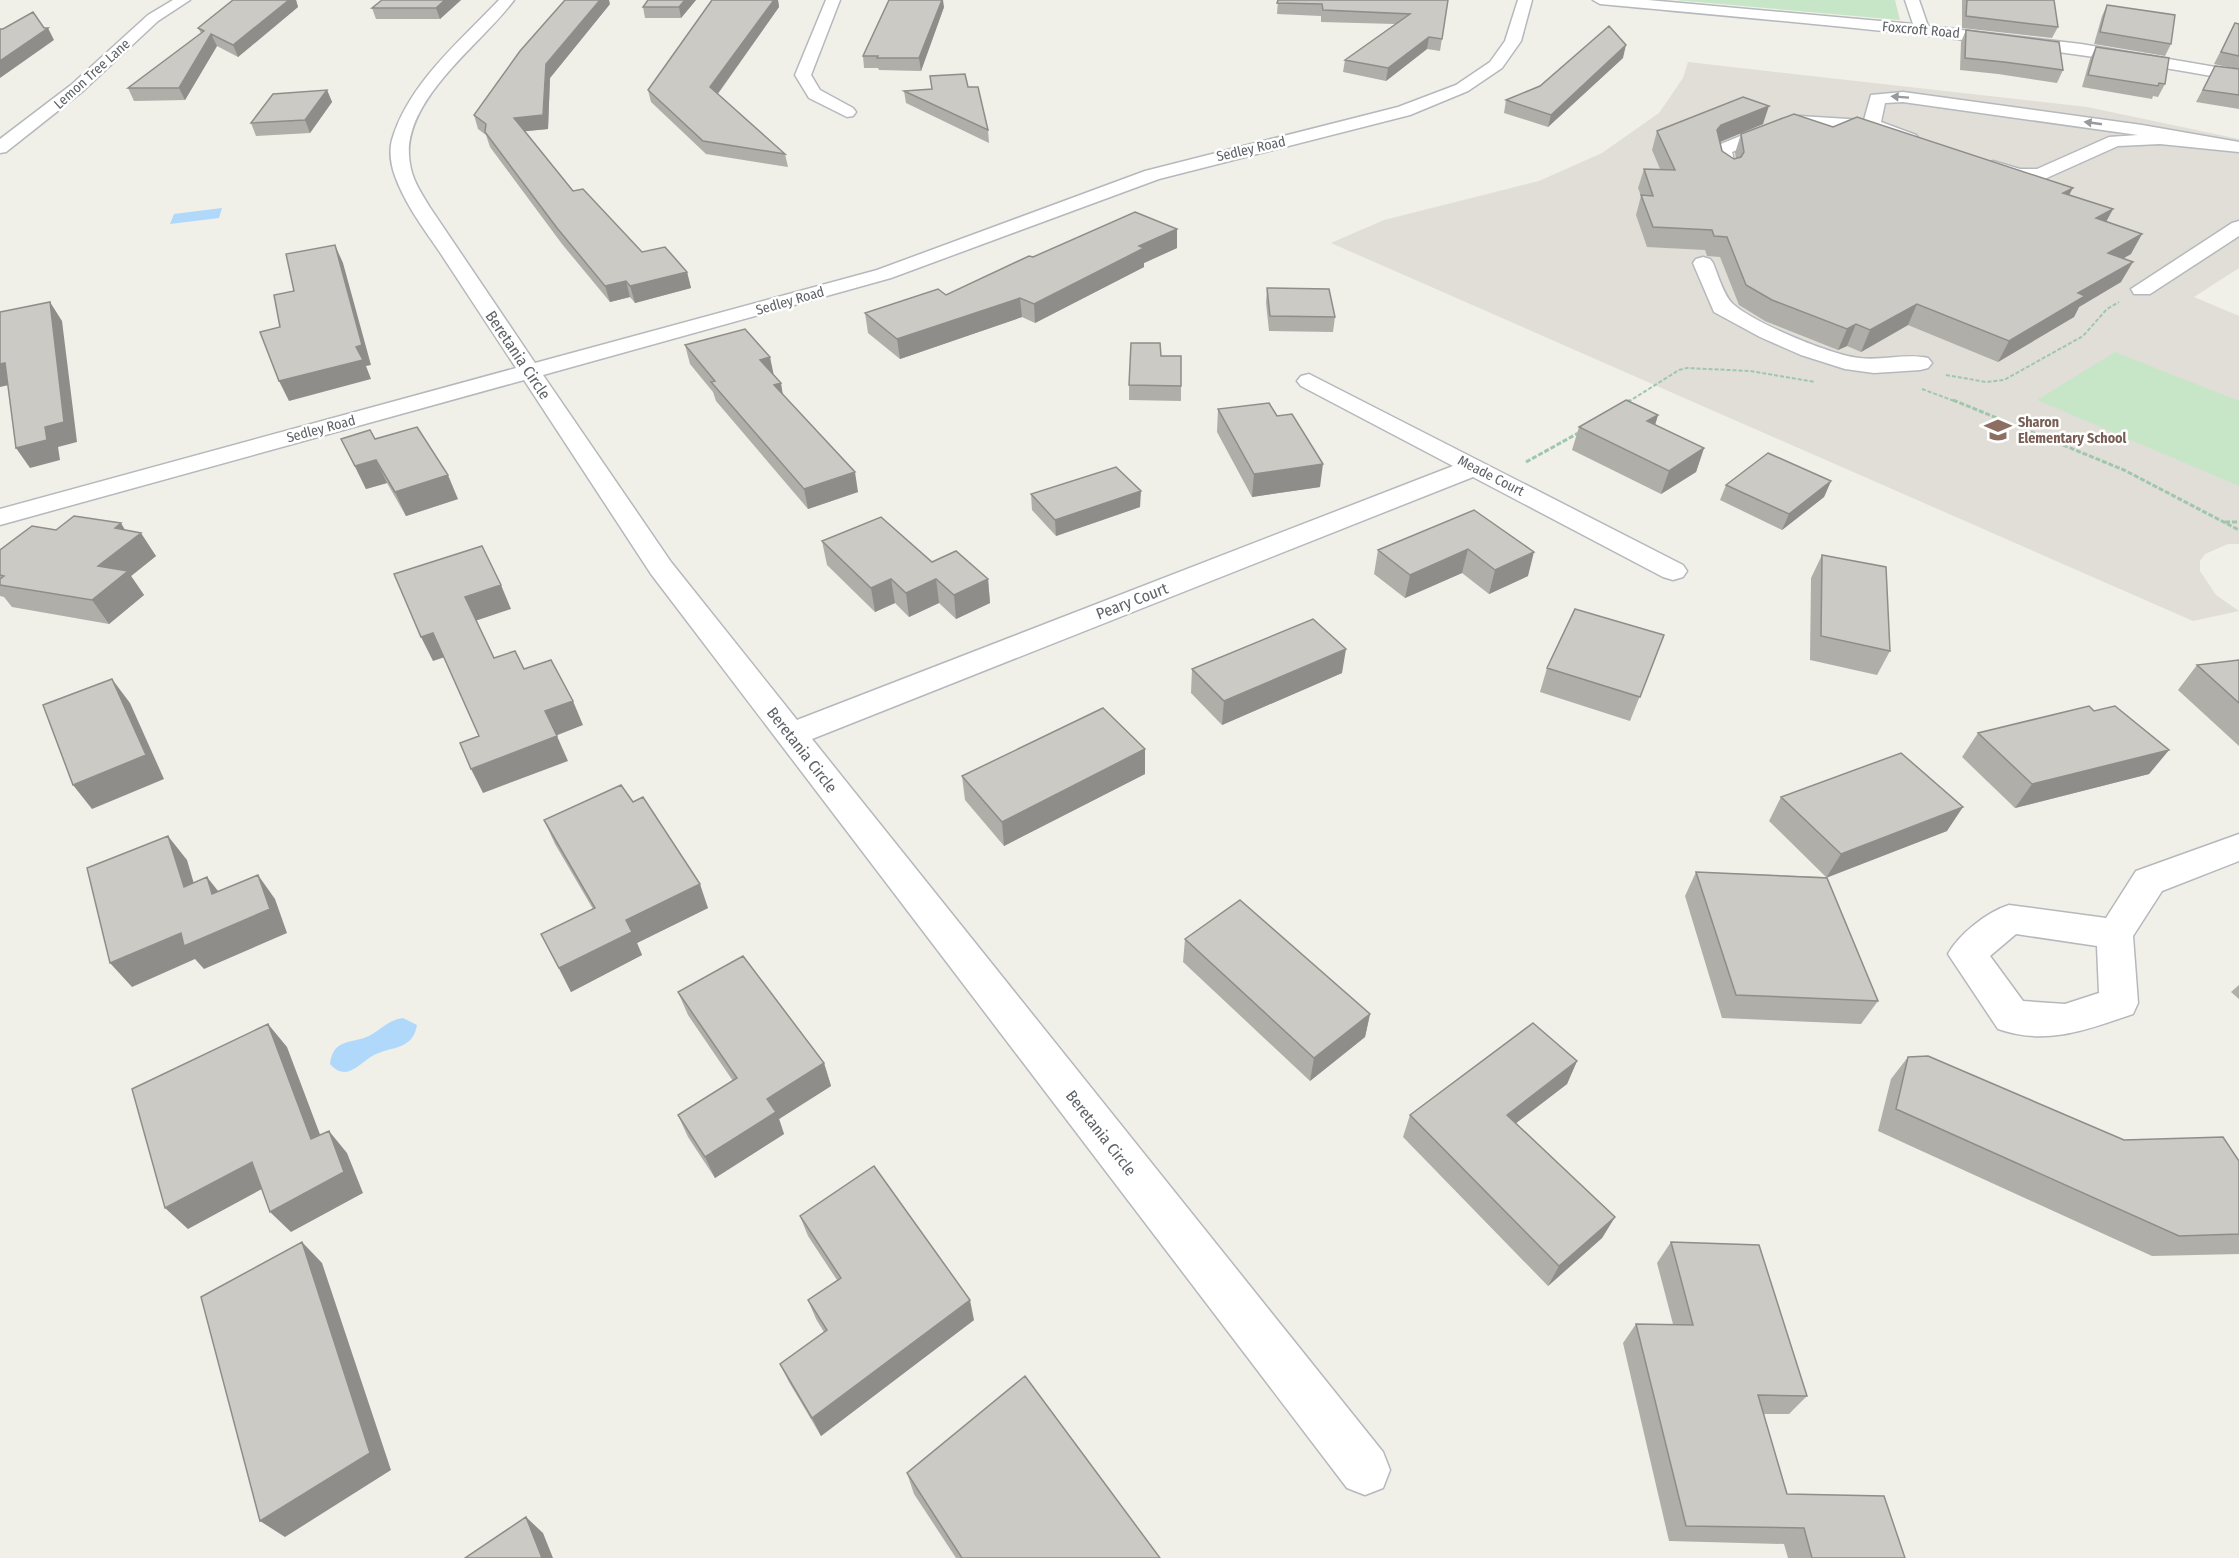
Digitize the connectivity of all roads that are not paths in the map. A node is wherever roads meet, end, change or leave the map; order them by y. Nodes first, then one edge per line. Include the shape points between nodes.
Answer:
1 (183, 0) edge
2 (507, 0) edge
3 (833, 0) edge
4 (1525, 0) edge
5 (1600, 0) edge
6 (1912, 0) edge
7 (1922, 30) junction
8 (2239, 76) edge
9 (847, 112) dead end
10 (1766, 116) edge
11 (1788, 123) junction
12 (1875, 126) junction
13 (2213, 143) junction
14 (1927, 145) edge
15 (2239, 147) edge
16 (0, 148) edge
17 (1973, 160) edge
18 (1728, 170) edge
19 (2239, 227) edge
20 (1703, 263) dead end
21 (2142, 289) road end
22 (1920, 363) road end
23 (530, 372) junction
24 (1309, 381) dead end
25 (1486, 473) junction
26 (0, 517) edge
27 (1673, 571) dead end
28 (790, 735) junction
29 (2239, 847) edge
30 (2115, 934) dead end
31 (1365, 1470) dead end

1 - 16 street, Lemon Tree Lane via 153,18 77,88
2 - 23 street, Beretania Circle via 415,104 402,131 399,153 406,181 428,220
3 - 9 street via 803,75 812,94
4 - 23 street, Sedley Road via 1513,41 1502,58 1479,78 1433,101 1385,117 1182,166 884,274
5 - 7 street, Foxcroft Road
6 - 7 street
7 - 8 street, Foxcroft Road via 2068,46
10 - 11 street
11 - 12 street
11 - 18 street via 1721,151
13 -> 12 street via 1898,96 1875,102 1871,122
12 - 14 street
13 - 15 street
13 - 17 street via 2150,138 2115,141 2036,176
19 - 21 street
20 - 22 street via 1718,303 1731,313 1829,358 1860,365
23 - 26 street, Sedley Road
23 - 28 street, Beretania Circle via 661,568
24 - 25 street, Meade Court
25 - 27 street, Meade Court
25 - 28 street, Peary Court
28 - 31 street, Beretania Circle
29 - 30 street via 2149,881

